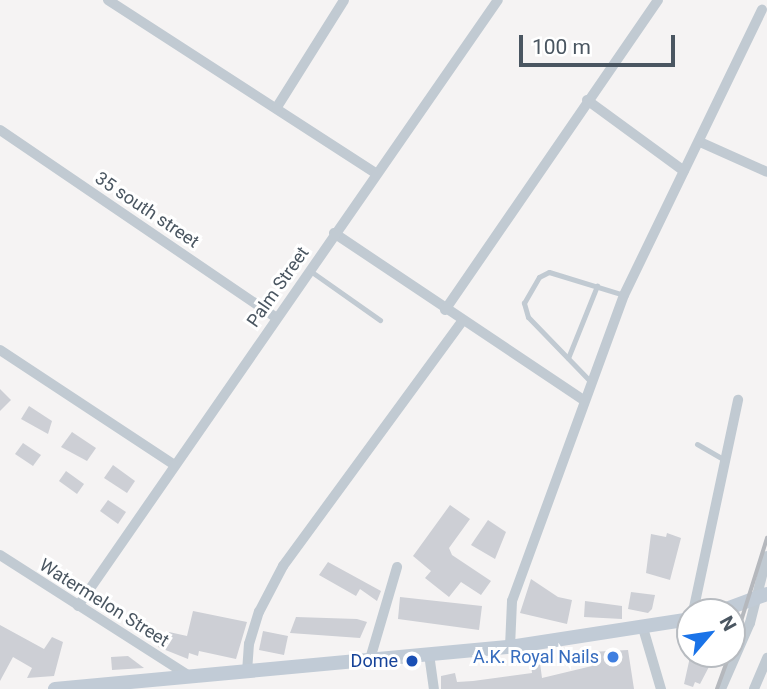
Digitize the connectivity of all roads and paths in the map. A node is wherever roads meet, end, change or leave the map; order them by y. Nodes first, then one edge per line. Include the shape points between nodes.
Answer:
1 (108, 0) edge
2 (344, 0) edge
3 (498, 0) edge
4 (658, 0) edge
5 (762, 10) dead end
6 (587, 100) junction
7 (277, 107) junction
8 (0, 130) edge
9 (700, 142) junction
10 (684, 171) junction
11 (767, 172) edge
12 (375, 173) junction
13 (334, 233) junction
14 (309, 270) junction
15 (597, 286) junction
16 (624, 295) junction
17 (445, 310) junction
18 (275, 317) junction
19 (380, 320) dead end
20 (462, 321) junction
21 (0, 350) edge
22 (568, 358) junction
23 (590, 381) junction
24 (583, 400) junction
25 (738, 400) dead end
26 (697, 444) dead end
27 (726, 461) junction
28 (173, 464) junction
29 (0, 555) edge
30 (767, 556) edge
31 (397, 567) dead end
32 (767, 594) edge
33 (696, 598) edge
34 (754, 601) junction
35 (746, 603) edge
36 (78, 606) junction
37 (676, 622) edge
38 (643, 628) junction
39 (510, 647) junction
40 (429, 654) junction
41 (767, 658) edge
42 (370, 659) junction
43 (247, 672) junction
44 (192, 677) junction
45 (55, 689) edge
46 (434, 689) edge
47 (661, 689) edge
48 (721, 689) edge
49 (754, 689) edge

1 - 7 street
2 - 7 street
3 - 12 street, Palm Street
4 - 6 street
5 - 9 street
6 - 10 street
6 - 17 street
7 - 12 street
8 - 18 street, 35 south street
9 - 10 street
9 - 11 street
10 - 16 street
12 - 13 street, Palm Street
13 - 14 street, Palm Street
13 - 17 street
14 - 18 street, Palm Street
14 - 19 lane
15 - 16 lane
15 - 22 lane
15 - 22 lane via 549,272 539,277 524,303 528,317
16 - 23 street
17 - 20 street
18 - 28 street, Palm Street
20 - 24 street
20 - 43 street via 283,566 259,612 249,644
21 - 28 street
22 - 23 lane
23 - 24 street
24 - 39 street via 512,601
25 - 27 street
26 - 27 lane
27 - 33 street
28 - 36 street, Palm Street
29 - 36 street, Watermelon Street
30 - 34 street
31 - 42 street
32 - 34 main road
34 - 35 main road
34 - 48 street via 750,623
36 - 44 street, Watermelon Street
37 - 38 main road
38 - 39 main road
38 - 47 street
39 - 40 main road
40 - 42 main road
40 - 46 street
41 - 49 street
42 - 43 main road
43 - 44 main road
44 - 45 main road

